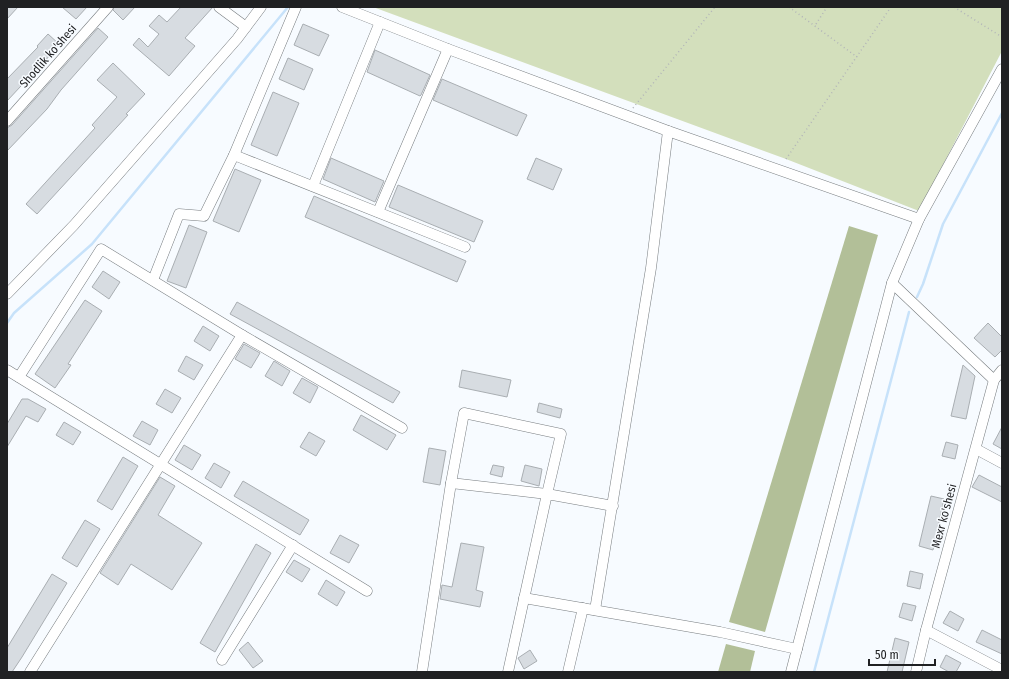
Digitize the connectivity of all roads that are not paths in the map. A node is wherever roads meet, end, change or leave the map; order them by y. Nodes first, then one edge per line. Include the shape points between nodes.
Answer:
1 (108, 7) edge
2 (219, 7) edge
3 (261, 7) edge
4 (296, 7) edge
5 (342, 7) edge
6 (380, 22) junction
7 (246, 27) junction
8 (448, 49) junction
9 (1002, 69) edge
10 (7, 121) edge
11 (668, 131) junction
12 (234, 155) junction
13 (313, 186) junction
14 (378, 212) junction
15 (919, 219) junction
16 (465, 247) dead end
17 (153, 280) junction
18 (892, 283) junction
19 (7, 294) edge
20 (242, 335) junction
21 (7, 370) edge
22 (1002, 370) edge
23 (19, 377) junction
24 (994, 380) junction
25 (402, 428) dead end
26 (976, 449) junction
27 (1002, 463) edge
28 (160, 465) junction
29 (451, 483) junction
30 (547, 494) junction
31 (613, 506) junction
32 (293, 544) junction
33 (366, 591) dead end
34 (524, 598) junction
35 (582, 608) junction
36 (596, 610) junction
37 (926, 630) junction
38 (797, 649) junction
39 (222, 660) dead end
40 (1002, 670) edge
41 (30, 672) edge
42 (422, 672) edge
43 (508, 672) edge
44 (568, 672) edge
45 (791, 672) edge
46 (916, 672) edge

1 - 10 street, Shodlik ko'shesi
2 - 7 street
3 - 7 street
4 - 12 street
5 - 6 street
6 - 8 street
6 - 13 street
7 - 19 street via 74,225
8 - 11 street
8 - 14 street
9 - 15 street
11 - 15 street
11 - 31 street via 650,276
12 - 13 street
12 - 17 street via 204,216 179,214
13 - 14 street
14 - 16 street
15 - 18 street
17 - 20 street
17 - 23 street via 101,249
18 - 24 street
18 - 38 street
20 - 25 street
20 - 28 street
21 - 23 street
22 - 24 street, Mexr ko'shesi
23 - 28 street
24 - 26 street, Mexr ko'shesi
26 - 27 street
26 - 37 street, Mexr ko'shesi
28 - 32 street
28 - 41 street
29 - 30 street
29 - 30 street via 464,413 561,434
29 - 42 street
30 - 31 street
30 - 34 street
31 - 36 street
32 - 33 street
32 - 39 street
34 - 35 street
34 - 43 street
35 - 36 street
35 - 44 street
36 - 38 street via 720,632
37 - 40 street
37 - 46 street, Mexr ko'shesi
38 - 45 street

